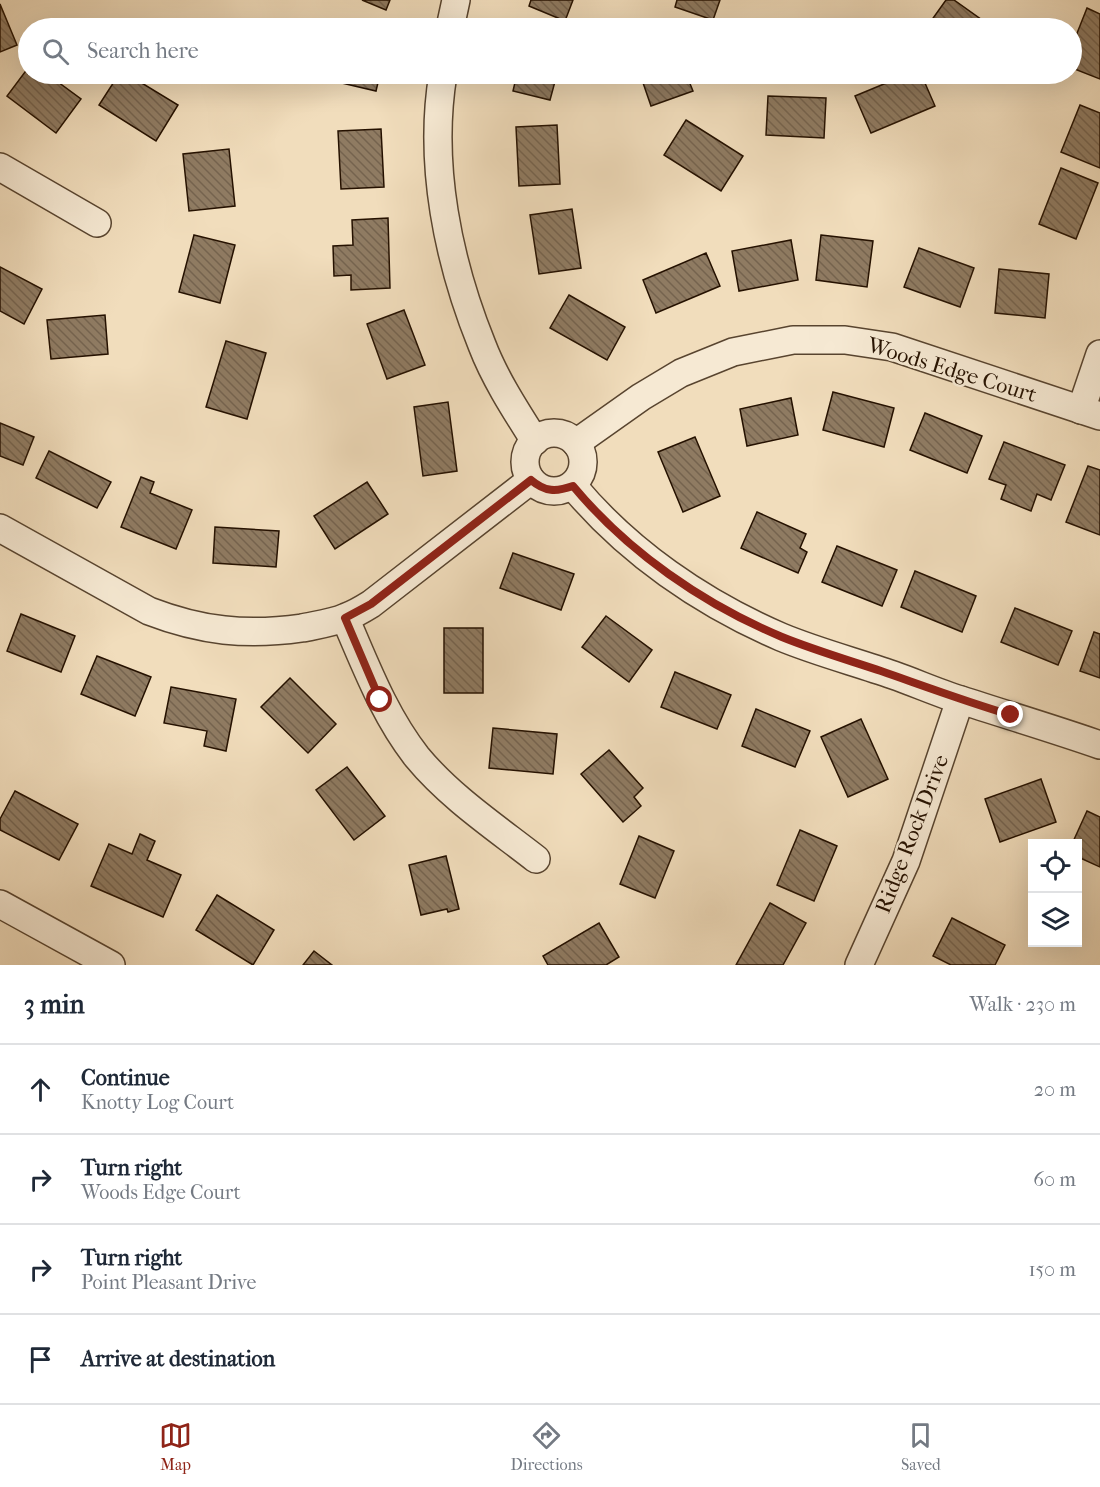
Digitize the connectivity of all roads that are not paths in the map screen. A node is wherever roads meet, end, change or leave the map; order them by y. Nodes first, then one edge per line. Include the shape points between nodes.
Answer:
1 (456, 0) edge
2 (452, 18) edge
3 (442, 84) edge
4 (0, 166) edge
5 (97, 223) dead end
6 (1100, 354) edge
7 (1091, 413) edge
8 (535, 441) junction
9 (576, 443) junction
10 (531, 480) junction
11 (573, 486) junction
12 (0, 528) edge
13 (345, 618) junction
14 (960, 700) junction
15 (1100, 745) edge
16 (536, 859) dead end
17 (0, 903) edge
18 (111, 965) edge
19 (859, 965) edge

1 - 2 street
3 - 8 street via 439,170 453,259 482,346
4 - 5 street
6 - 7 street
7 - 9 street, Woods Edge Court via 892,347 845,340 793,340 733,352 681,373
8 - 9 street via 552,433
8 - 10 street via 525,464
9 - 11 street via 583,460
10 - 11 street via 546,490
10 - 13 street via 371,604
11 - 14 street via 629,543 669,574 748,622
12 - 13 street via 149,611 193,626 239,632 281,631
13 - 16 street via 380,700 417,756 455,796
14 - 15 street
14 - 19 street, Ridge Rock Drive via 906,861
17 - 18 street

